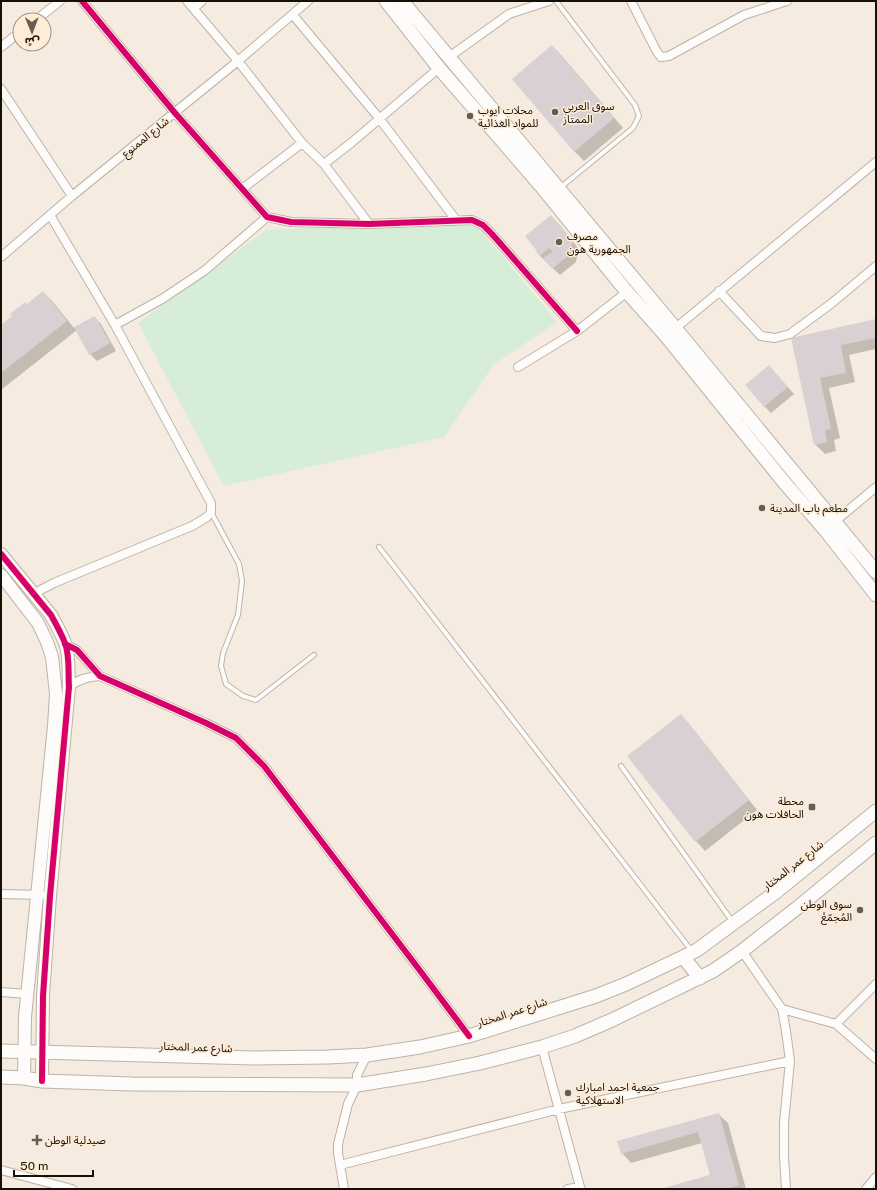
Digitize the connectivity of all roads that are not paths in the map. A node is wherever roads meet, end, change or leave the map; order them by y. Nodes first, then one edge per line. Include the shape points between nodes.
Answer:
1 (60, 1) edge
2 (82, 1) edge
3 (187, 1) edge
4 (202, 1) edge
5 (308, 1) edge
6 (386, 1) edge
7 (402, 1) edge
8 (549, 1) edge
9 (556, 1) edge
10 (631, 1) edge
11 (786, 1) edge
12 (194, 8) junction
13 (46, 12) edge
14 (293, 15) junction
15 (12, 38) edge
16 (1, 47) edge
17 (449, 57) junction
18 (238, 61) junction
19 (439, 68) junction
20 (1, 88) edge
21 (174, 114) junction
22 (379, 118) junction
23 (302, 143) junction
24 (876, 162) edge
25 (324, 164) junction
26 (559, 188) junction
27 (242, 189) junction
28 (72, 196) junction
29 (569, 211) junction
30 (50, 215) junction
31 (267, 217) junction
32 (456, 220) junction
33 (369, 224) junction
34 (1, 257) edge
35 (876, 266) edge
36 (719, 291) junction
37 (628, 292) junction
38 (116, 325) junction
39 (577, 331) junction
40 (671, 332) junction
41 (518, 367) dead end
42 (876, 487) edge
43 (211, 512) junction
44 (835, 521) junction
45 (826, 531) junction
46 (379, 547) dead end
47 (3, 560) edge
48 (876, 572) edge
49 (1, 575) edge
50 (33, 594) junction
51 (876, 595) edge
52 (65, 644) junction
53 (314, 655) dead end
54 (100, 676) junction
55 (69, 687) junction
56 (621, 766) dead end
57 (876, 811) edge
58 (876, 843) edge
59 (1, 894) edge
60 (38, 895) junction
61 (50, 896) junction
62 (734, 922) junction
63 (742, 951) junction
64 (688, 955) junction
65 (700, 978) junction
66 (876, 984) edge
67 (1, 992) edge
68 (27, 994) junction
69 (782, 1009) junction
70 (836, 1024) junction
71 (468, 1036) junction
72 (542, 1047) junction
73 (1, 1051) edge
74 (24, 1052) junction
75 (43, 1052) junction
76 (367, 1055) junction
77 (876, 1059) edge
78 (790, 1062) junction
79 (1, 1077) edge
80 (24, 1078) junction
81 (42, 1080) junction
82 (357, 1085) junction
83 (559, 1109) junction
84 (340, 1165) junction
85 (1, 1170) edge
86 (876, 1177) edge
87 (580, 1188) edge
88 (72, 1189) edge
89 (344, 1189) edge
90 (568, 1189) edge
91 (786, 1189) edge
92 (866, 1189) edge

1 - 13 street
2 - 21 street
3 - 12 street
4 - 12 street
5 - 14 street, شارع الممنوع
6 - 19 main road
7 - 17 main road
8 - 17 street via 509,14
9 - 26 lane via 635,105 639,116 633,128
10 - 11 street via 661,57 668,56 744,15
12 - 18 street
14 - 18 street, شارع الممنوع
14 - 22 street
15 - 16 street
17 - 26 main road
18 - 21 street, شارع الممنوع
18 - 23 street
19 - 22 street
19 - 29 main road via 541,186
20 - 28 street
21 - 27 street
21 - 28 street, شارع الممنوع
22 - 25 street
22 - 32 street
23 - 25 street
23 - 27 street
24 - 36 street
25 - 33 street
26 - 29 main road
27 - 31 street
28 - 30 street, شارع الممنوع
29 - 37 main road
29 - 40 main road
30 - 34 street, شارع الممنوع
30 - 38 street
31 - 33 street via 291,222
31 - 38 street via 204,271
32 - 33 street
32 - 39 street via 472,220 483,224
35 - 36 street via 790,334 775,338 762,336
36 - 40 street
37 - 39 street
37 - 40 main road
38 - 43 street via 211,503
39 - 41 street
40 - 44 main road
40 - 45 main road via 779,475
42 - 44 street
43 - 50 street via 192,526
43 - 53 lane via 238,564 242,581 238,615 223,653 221,666 226,684 243,696 256,700
44 - 45 street
44 - 48 main road
45 - 51 main road
46 - 64 lane
47 - 50 street
49 - 60 street via 38,623 48,642 54,673 54,726
50 - 52 street via 51,615
52 - 54 street via 77,650
52 - 55 street
54 - 55 street via 76,681
54 - 71 street via 236,738 264,766
55 - 61 street
56 - 62 lane
57 - 62 main road, شارع عمر المختار via 776,892
58 - 63 main road
59 - 60 street
60 - 61 street
60 - 68 street
61 - 75 street via 43,996
62 - 64 main road, شارع عمر المختار
63 - 65 main road
63 - 69 street
64 - 65 main road
64 - 71 main road, شارع عمر المختار via 596,996
65 - 72 main road via 612,1020
66 - 70 street
67 - 68 street
68 - 74 street
69 - 70 street
69 - 78 street
70 - 77 street
71 - 76 main road, شارع عمر المختار
72 - 82 main road via 480,1063
72 - 83 street
73 - 74 main road, شارع عمر المختار
74 - 75 main road, شارع عمر المختار
74 - 80 street
75 - 76 main road, شارع عمر المختار via 254,1058
75 - 81 street
76 - 82 street via 357,1075
78 - 83 street
78 - 91 street via 784,1123
79 - 80 main road
80 - 81 main road
81 - 82 main road via 132,1084
82 - 84 street via 348,1104 340,1135
83 - 84 street
83 - 87 street
84 - 89 street
85 - 88 street
86 - 92 street
87 - 90 street

